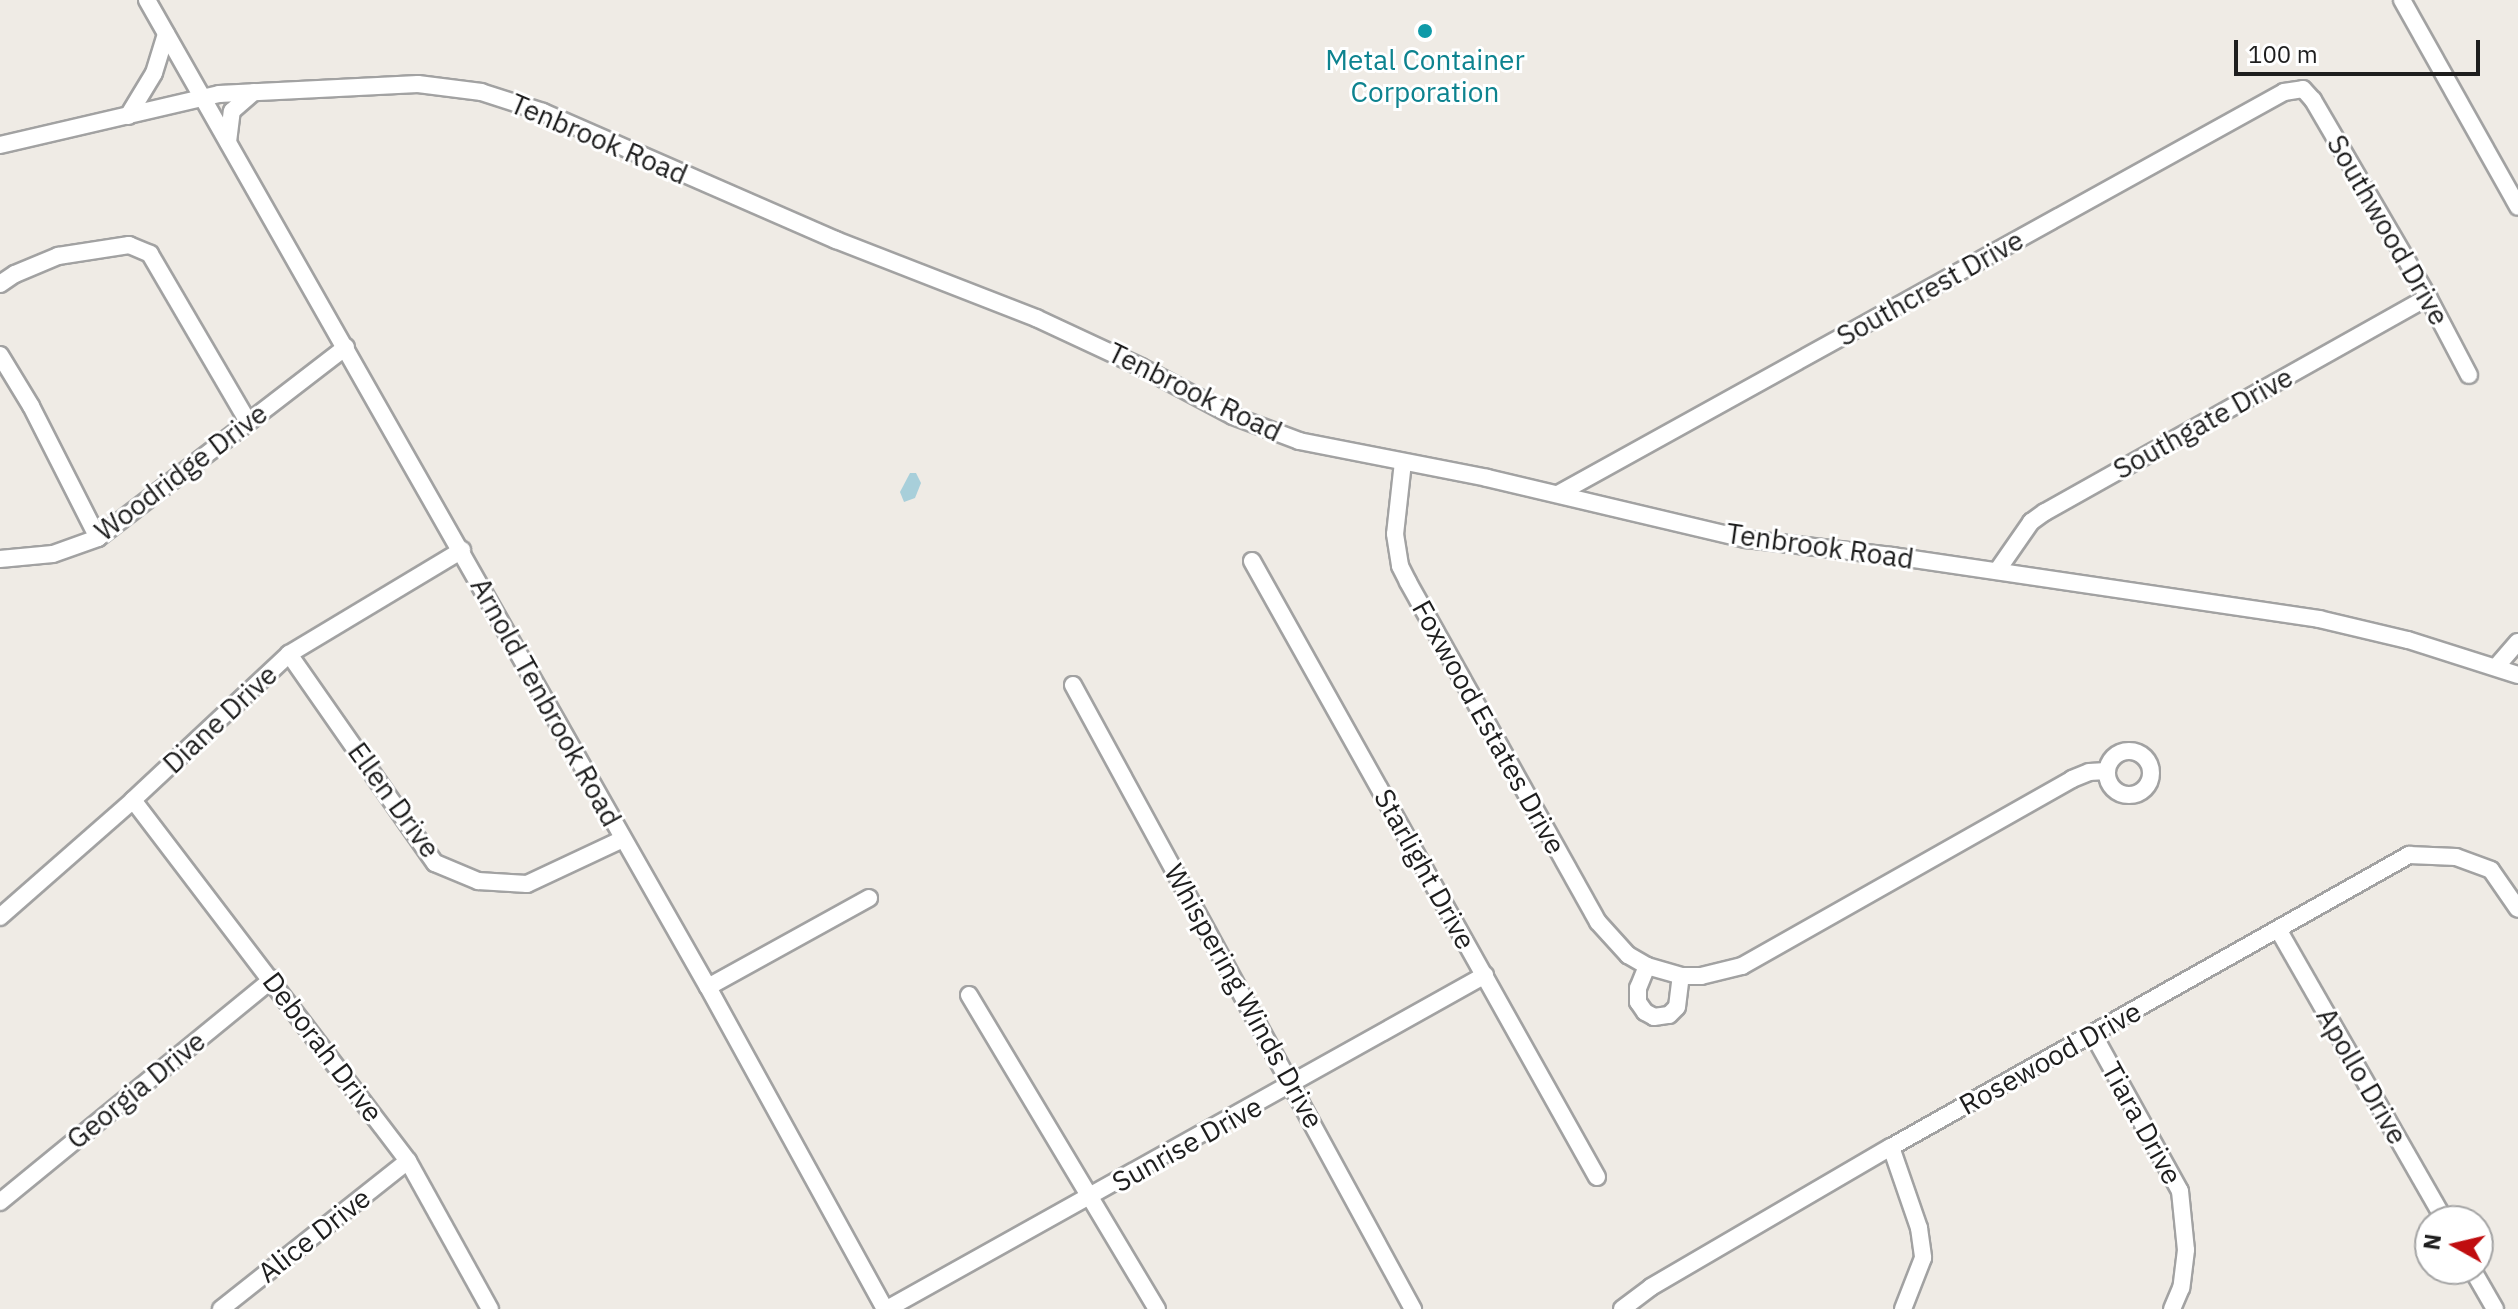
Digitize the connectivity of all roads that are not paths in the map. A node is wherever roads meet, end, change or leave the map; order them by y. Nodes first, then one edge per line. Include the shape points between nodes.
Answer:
1 (147, 0) edge
2 (2402, 0) edge
3 (166, 34) junction
4 (2303, 89) joint
5 (257, 91) junction
6 (201, 98) junction
7 (128, 116) junction
8 (228, 144) junction
9 (0, 145) edge
10 (2518, 207) edge
11 (0, 284) edge
12 (2428, 297) junction
13 (346, 347) junction
14 (0, 355) edge
15 (2469, 375) dead end
16 (248, 422) junction
17 (1403, 462) junction
18 (1558, 494) junction
19 (98, 538) junction
20 (462, 550) junction
21 (0, 559) edge
22 (1252, 561) dead end
23 (1997, 571) junction
24 (2518, 642) edge
25 (289, 654) junction
26 (2496, 667) junction
27 (2518, 675) edge
28 (1073, 685) dead end
29 (2107, 771) dead end
30 (133, 800) junction
31 (623, 839) junction
32 (869, 898) dead end
33 (2518, 909) edge
34 (0, 917) edge
35 (2279, 931) junction
36 (1647, 966) junction
37 (1485, 975) junction
38 (1681, 976) junction
39 (272, 979) junction
40 (708, 987) junction
41 (969, 995) dead end
42 (2093, 1034) junction
43 (1293, 1085) junction
44 (1891, 1147) junction
45 (408, 1161) junction
46 (1597, 1177) dead end
47 (1091, 1198) junction
48 (0, 1202) edge
49 (2436, 1205) edge
50 (2481, 1285) edge
51 (221, 1309) edge
52 (490, 1309) edge
53 (886, 1309) edge
54 (1157, 1309) edge
55 (1413, 1309) edge
56 (1622, 1309) edge
57 (1903, 1309) edge
58 (2172, 1309) edge
59 (2495, 1309) edge

1 - 3 street, Arnold Tenbrook Road
2 - 10 street
3 - 6 street, Arnold Tenbrook Road
3 - 7 street via 154,73
4 - 12 street, Southwood Drive
4 - 18 street, Southcrest Drive via 2284,92
5 - 6 street, Tenbrook Road
5 - 8 street via 232,111
5 - 17 street, Tenbrook Road via 418,84 512,100 836,240 1036,318 1265,430
6 - 7 street, Tenbrook Road
6 - 8 street, Arnold Tenbrook Road
7 - 9 street, Tenbrook Road
8 - 13 street, Arnold Tenbrook Road
11 - 16 street via 58,256 129,245 150,254
12 - 15 street, Southwood Drive
12 - 23 street, Southgate Drive via 2045,512 2031,522
13 - 16 street, Woodridge Drive
13 - 20 street, Arnold Tenbrook Road
14 - 19 street
16 - 19 street, Woodridge Drive
17 - 18 street, Tenbrook Road
17 - 36 street, Foxwood Estates Drive via 1395,534 1400,566 1598,922 1620,948
18 - 23 street, Tenbrook Road via 1746,539
19 - 21 street, Woodridge Drive via 53,554
20 - 25 street, Diane Drive
20 - 31 street, Arnold Tenbrook Road
22 - 37 street, Starlight Drive
23 - 26 street, Tenbrook Road via 2319,619
24 - 26 street
25 - 30 street, Diane Drive
25 - 31 street, Ellen Drive via 435,863 478,881 527,884
26 - 27 street, Tenbrook Road
28 - 43 street, Whispering Winds Drive
29 - 38 street, Foxwood Estates Drive via 2072,779 1742,966
30 - 34 street, Diane Drive
30 - 39 street, Deborah Drive
31 - 40 street, Arnold Tenbrook Road
32 - 40 street
33 - 35 street, Rosewood Drive via 2491,870 2456,857 2409,855
35 - 42 street, Rosewood Drive
35 - 49 street, Apollo Drive
36 - 38 street, Foxwood Estates Drive
36 - 38 street via 1638,1002 1654,1017 1669,1015 1677,1007
37 - 43 street, Sunrise Drive
37 - 46 street, Starlight Drive
39 - 45 street, Deborah Drive
39 - 48 street, Georgia Drive
40 - 53 street, Arnold Tenbrook Road
41 - 47 street
42 - 44 street, Rosewood Drive
42 - 58 street, Tiara Drive via 2180,1191 2186,1250
43 - 47 street, Sunrise Drive
43 - 55 street, Whispering Winds Drive
44 - 56 street, Rosewood Drive
44 - 57 street via 1919,1228 1923,1258
45 - 51 street, Alice Drive
45 - 52 street, Deborah Drive
47 - 53 street, Sunrise Drive
47 - 54 street
50 - 59 street

